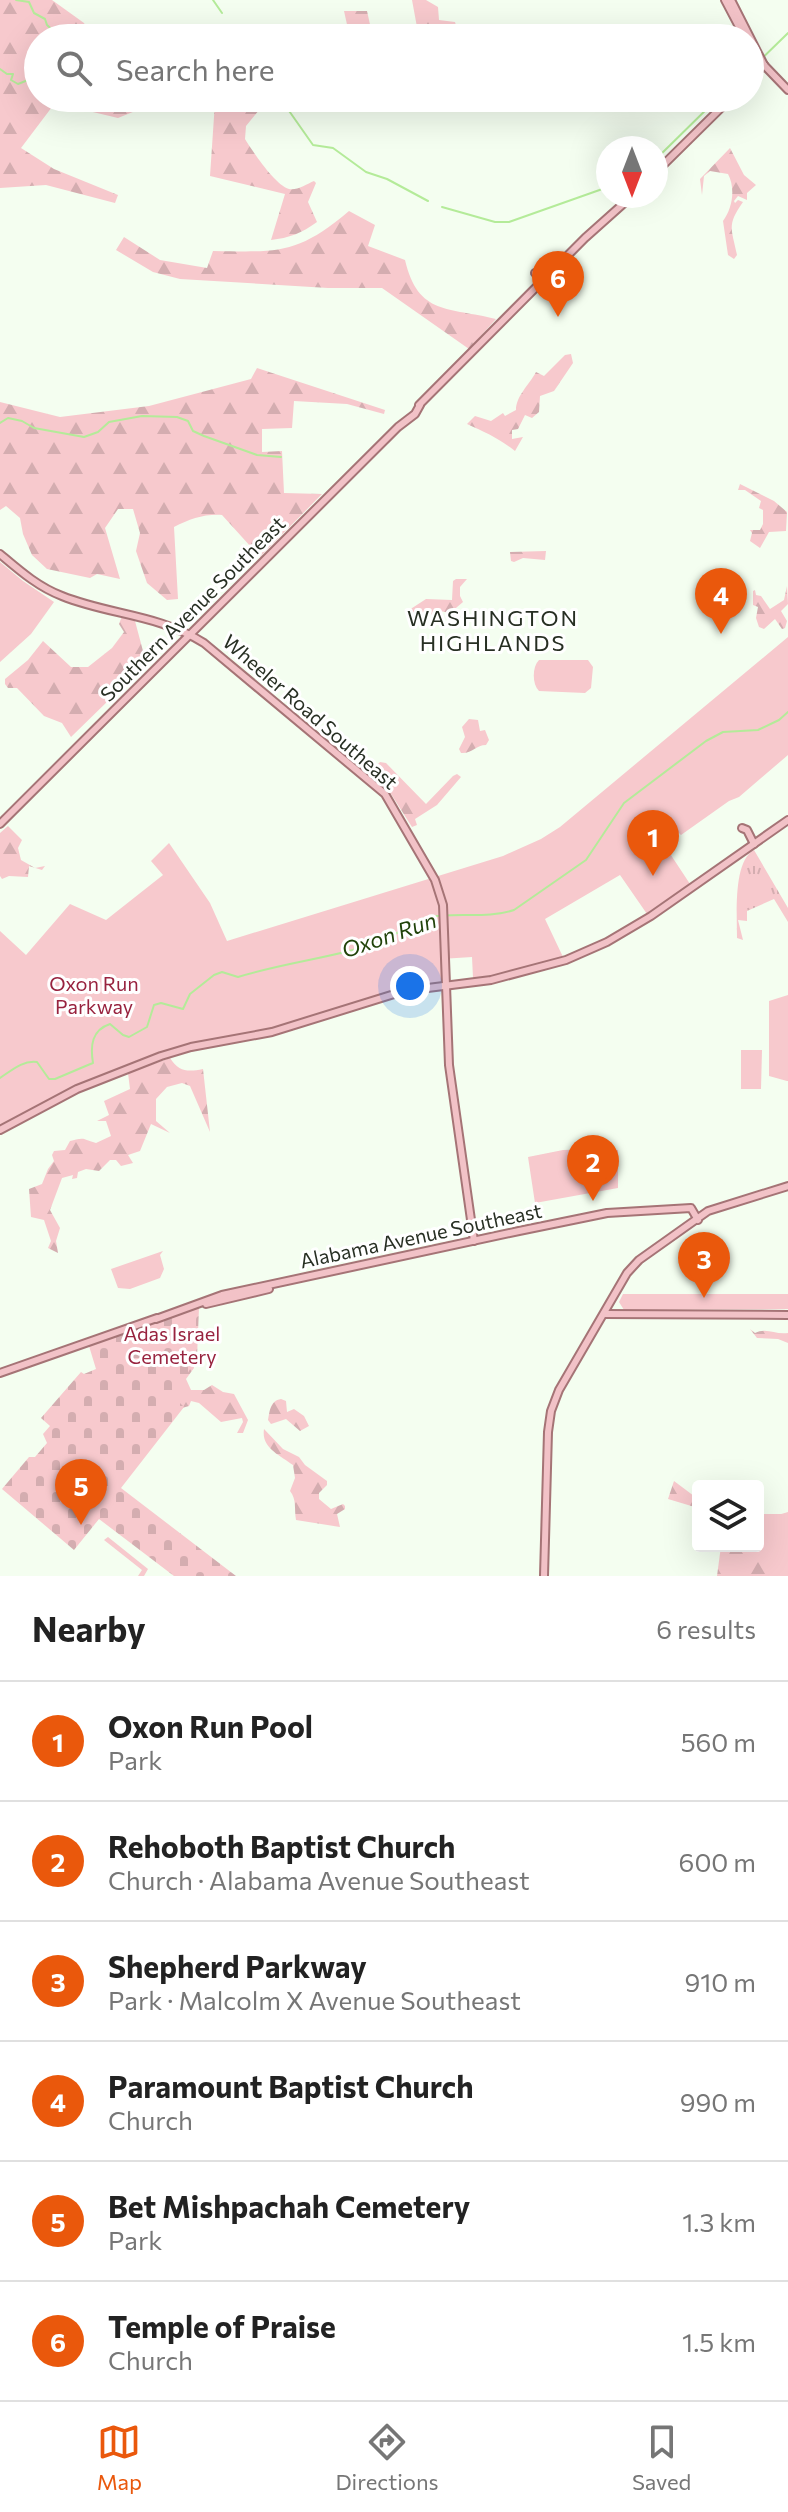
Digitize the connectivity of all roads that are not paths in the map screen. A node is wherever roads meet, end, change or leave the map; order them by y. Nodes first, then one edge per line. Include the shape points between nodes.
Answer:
1 (728, 0) edge
2 (738, 24) edge
3 (741, 24) edge
4 (764, 63) edge
5 (788, 90) edge
6 (717, 112) edge
7 (668, 160) edge
8 (619, 208) edge
9 (535, 273) dead end
10 (551, 274) junction
11 (0, 554) edge
12 (190, 634) junction
13 (788, 820) edge
14 (0, 824) edge
15 (742, 828) dead end
16 (754, 844) junction
17 (446, 985) junction
18 (0, 1130) edge
19 (788, 1186) edge
20 (697, 1219) junction
21 (474, 1241) junction
22 (603, 1314) junction
23 (788, 1315) edge
24 (0, 1373) edge
25 (544, 1576) edge

1 - 2 main road
1 - 3 main road
4 - 5 main road
6 - 7 main road
8 - 10 main road, Southern Avenue Southeast
9 - 10 main road
10 - 12 main road, Southern Avenue Southeast
11 - 12 main road, Wheeler Road Southeast via 65,598
12 - 14 main road, Southern Avenue Southeast
12 - 17 main road, Wheeler Road Southeast via 387,797 435,880 444,912
13 - 16 main road
15 - 16 main road
16 - 17 main road via 651,916 590,950 526,972
17 - 18 main road via 400,992 275,1031 161,1056 77,1089
17 - 21 main road, Wheeler Road Southeast via 449,1065
19 - 20 main road via 722,1205
20 - 21 main road, Alabama Avenue Southeast via 691,1208 619,1212
20 - 22 main road via 635,1264
21 - 24 main road, Alabama Avenue Southeast via 218,1296
22 - 23 main road
22 - 25 main road via 551,1411

